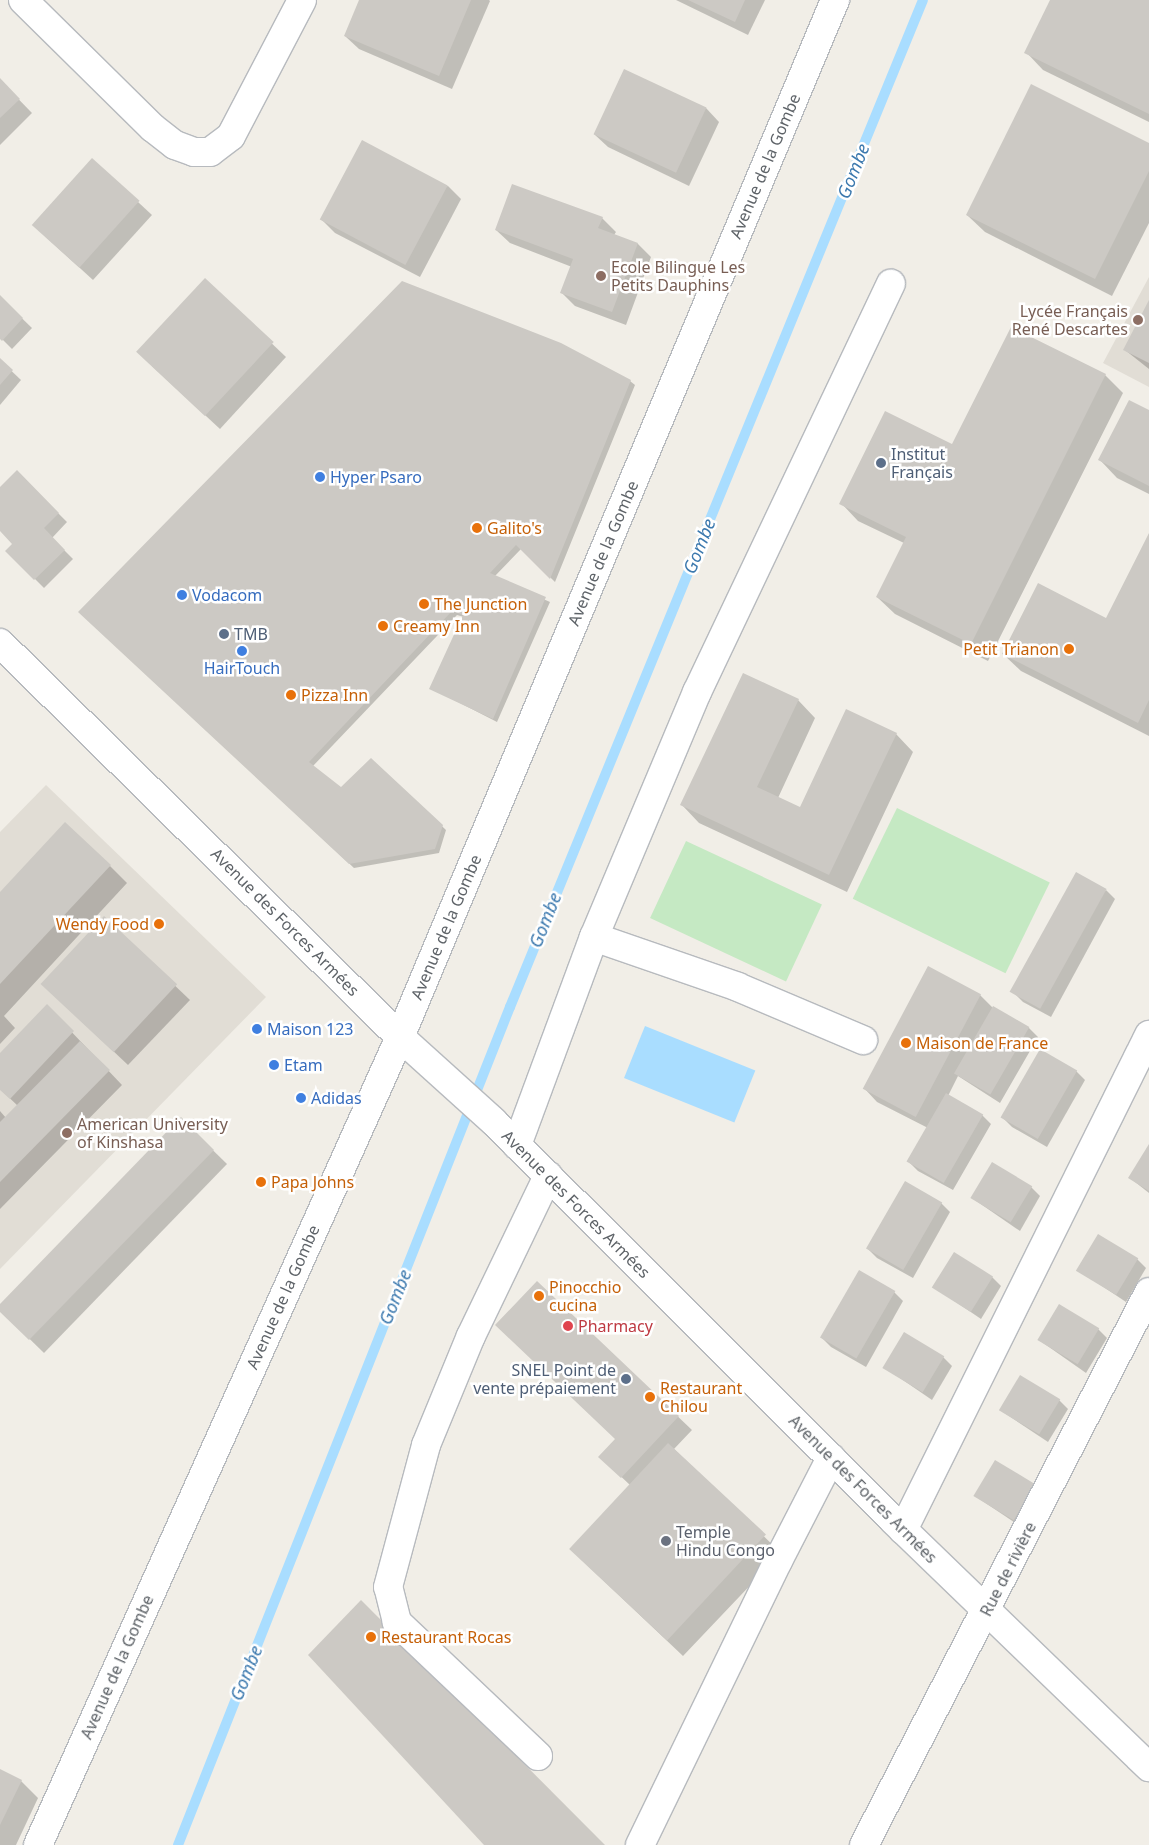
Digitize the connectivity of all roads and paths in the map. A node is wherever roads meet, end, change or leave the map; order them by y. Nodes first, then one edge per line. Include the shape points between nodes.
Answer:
1 (23, 0) edge
2 (302, 0) edge
3 (835, 0) edge
4 (891, 284) dead end
5 (0, 644) edge
6 (594, 937) junction
7 (1149, 1035) edge
8 (400, 1037) junction
9 (863, 1040) dead end
10 (516, 1145) junction
11 (548, 1176) junction
12 (1149, 1292) edge
13 (831, 1458) junction
14 (903, 1530) junction
15 (987, 1610) junction
16 (538, 1756) dead end
17 (1149, 1767) edge
18 (38, 1845) edge
19 (640, 1845) edge
20 (864, 1845) edge

1 - 2 street via 154,128 175,145 194,152 210,152 231,136
3 - 8 street, Avenue de la Gombe
4 - 6 street via 697,692
5 - 8 street, Avenue des Forces Armées
6 - 9 street via 738,987
6 - 10 street
7 - 14 street
8 - 10 street, Avenue des Forces Armées
8 - 18 street, Avenue de la Gombe
10 - 11 street, Avenue des Forces Armées
11 - 13 street, Avenue des Forces Armées
11 - 16 street via 470,1336 426,1445 388,1587 397,1622
12 - 15 street, Rue de rivière
13 - 14 street, Avenue des Forces Armées
13 - 19 street
14 - 15 street, Avenue des Forces Armées
15 - 17 street, Avenue des Forces Armées
15 - 20 street, Rue de rivière

